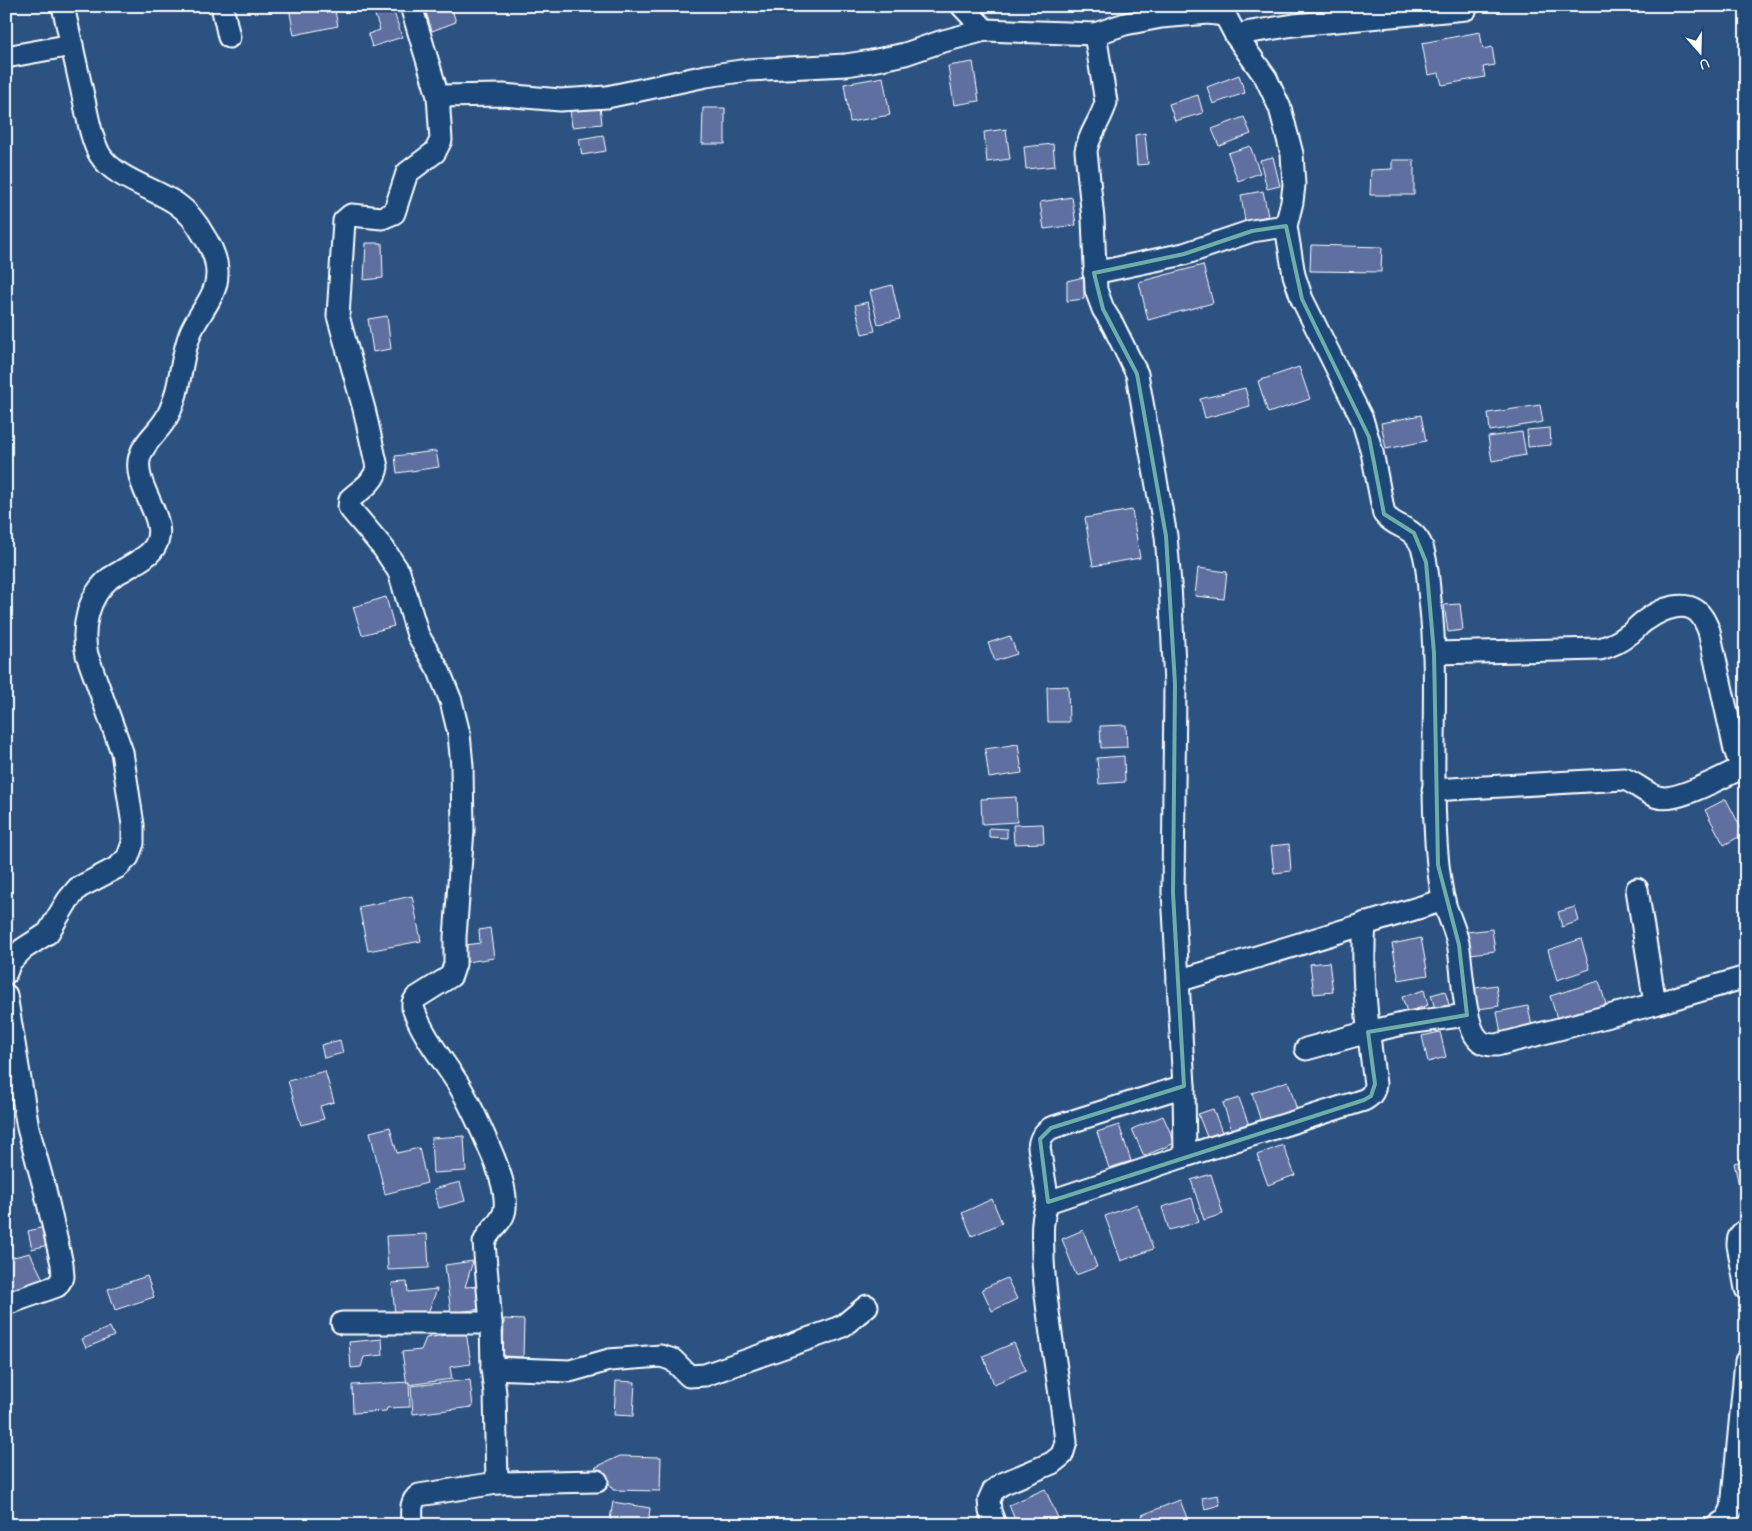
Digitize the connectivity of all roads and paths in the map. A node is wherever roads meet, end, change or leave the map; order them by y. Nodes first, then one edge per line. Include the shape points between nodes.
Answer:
1 (63, 6) edge
2 (222, 6) edge
3 (411, 6) edge
4 (962, 6) edge
5 (1466, 9) dead end
6 (1224, 10) edge
7 (985, 30) junction
8 (1095, 34) junction
9 (1236, 36) junction
10 (229, 37) dead end
11 (72, 45) junction
12 (6, 57) edge
13 (438, 96) junction
14 (1286, 226) junction
15 (1094, 273) junction
16 (1434, 653) junction
17 (1744, 767) edge
18 (1434, 790) junction
19 (1637, 889) dead end
20 (1444, 900) junction
21 (1365, 923) junction
22 (6, 973) edge
23 (1746, 977) edge
24 (1178, 980) junction
25 (6, 995) edge
26 (1656, 1004) junction
27 (1468, 1015) junction
28 (1368, 1032) junction
29 (1306, 1049) dead end
30 (1184, 1086) junction
31 (1185, 1156) junction
32 (1048, 1202) junction
33 (1746, 1230) edge
34 (1746, 1289) edge
35 (6, 1304) edge
36 (867, 1306) dead end
37 (491, 1323) junction
38 (342, 1324) dead end
39 (1746, 1361) edge
40 (492, 1368) junction
41 (597, 1481) dead end
42 (497, 1483) junction
43 (412, 1525) edge
44 (995, 1525) edge
45 (1718, 1525) edge

1 - 11 street
2 - 10 street
3 - 13 street
4 - 7 street
5 - 9 street via 1294,25
6 - 8 street via 1161,17
6 - 9 street
7 - 8 street
7 - 13 street via 905,54 846,66 748,70 606,97 560,100 503,95
8 - 15 street via 1106,102 1086,151 1093,218
9 - 14 street via 1266,78 1280,108 1292,154 1294,185
11 - 12 street
11 - 22 street via 92,135 101,156 118,172 176,203 194,218 211,247 218,273 216,287 190,333 174,403 139,457 140,480 156,515 156,544 101,588 88,612 85,627 87,655 122,752 133,843 128,857 118,867 78,888 48,933 23,949 10,962
13 - 37 street via 441,140 435,152 407,173 394,213 382,218 351,215 344,221 338,310 377,468 373,480 350,499 350,507 399,572 418,635 439,671 459,734 463,830 454,971 413,1003 415,1014 482,1130 499,1172 505,1211 484,1243
14 - 15 street via 1252,231 1184,254
14 - 16 street via 1294,275 1302,299 1343,377 1369,437 1384,514 1390,521 1414,533 1421,546 1426,562
15 - 24 street via 1103,309 1137,374 1166,536 1175,684 1173,893
16 - 17 street via 1600,649 1628,635 1657,612 1676,606 1692,608 1702,616 1709,631 1735,750
16 - 18 street
17 - 18 street via 1669,798 1658,797 1624,779
18 - 20 street via 1438,864
19 - 26 street
20 - 21 street
20 - 27 street via 1459,945
21 - 24 street
21 - 28 street via 1363,956
23 - 26 street
24 - 30 street
25 - 35 street via 28,1128 63,1277 57,1286
26 - 27 street via 1496,1045 1478,1040
27 - 28 street
28 - 29 street
28 - 31 street via 1375,1084 1370,1096
30 - 31 street
30 - 32 street via 1051,1128 1044,1133 1039,1148
31 - 32 street
32 - 44 street via 1042,1226 1044,1284 1066,1442 1062,1454 1052,1463 993,1491 989,1500
33 - 34 street via 1740,1234 1738,1245
36 - 40 street via 836,1329 705,1375 689,1376 673,1360 661,1356 609,1360 570,1371
37 - 38 street
37 - 40 street
39 - 45 street via 1732,1508 1727,1519
40 - 42 street
41 - 42 street
42 - 43 street via 419,1495 412,1504

